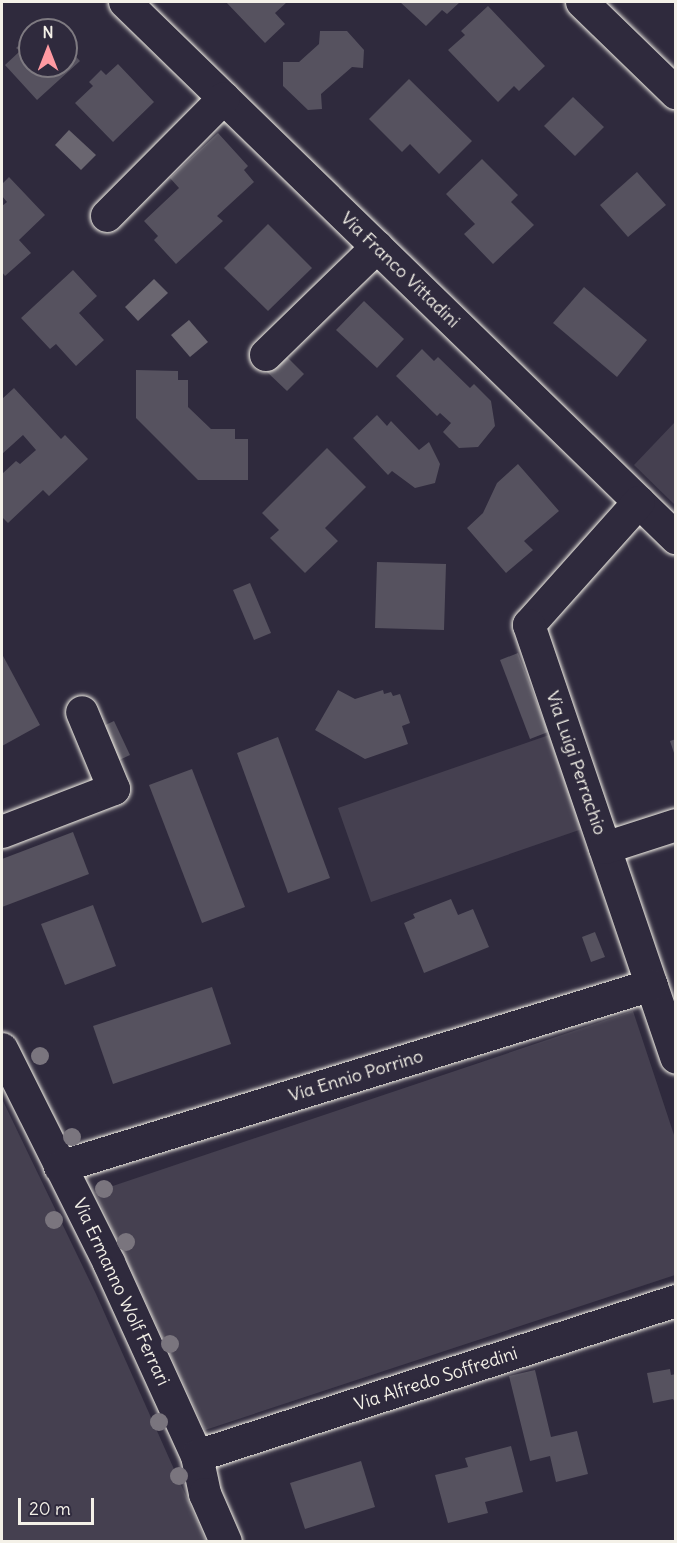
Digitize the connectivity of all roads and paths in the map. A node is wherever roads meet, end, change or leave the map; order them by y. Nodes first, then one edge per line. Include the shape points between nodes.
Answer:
1 (125, 2) edge
2 (582, 2) edge
3 (675, 93) edge
4 (224, 98) junction
5 (107, 216) dead end
6 (377, 247) junction
7 (266, 355) dead end
8 (639, 502) junction
9 (675, 538) edge
10 (82, 712) dead end
11 (675, 825) edge
12 (2, 832) edge
13 (605, 848) junction
14 (652, 985) junction
15 (2, 1049) edge
16 (675, 1058) edge
17 (60, 1167) junction
18 (675, 1301) edge
19 (197, 1456) junction
20 (225, 1542) edge

1 - 4 street, Via Franco Vittadini
2 - 3 street
4 - 5 street
4 - 6 street, Via Franco Vittadini
6 - 7 street
6 - 8 street, Via Franco Vittadini
8 - 9 street, Via Franco Vittadini
8 - 13 street, Via Luigi Perrachio via 529,625
10 - 12 street via 114,789
11 - 13 street
13 - 14 street, Via Luigi Perrachio
14 - 16 street, Via Luigi Perrachio
14 - 17 street, Via Ennio Porrino
15 - 17 street, Via Ermanno Wolf Ferrari
17 - 19 street, Via Ermanno Wolf Ferrari via 109,1263
18 - 19 street, Via Alfredo Soffredini
19 - 20 street, Via Ermanno Wolf Ferrari via 205,1494

